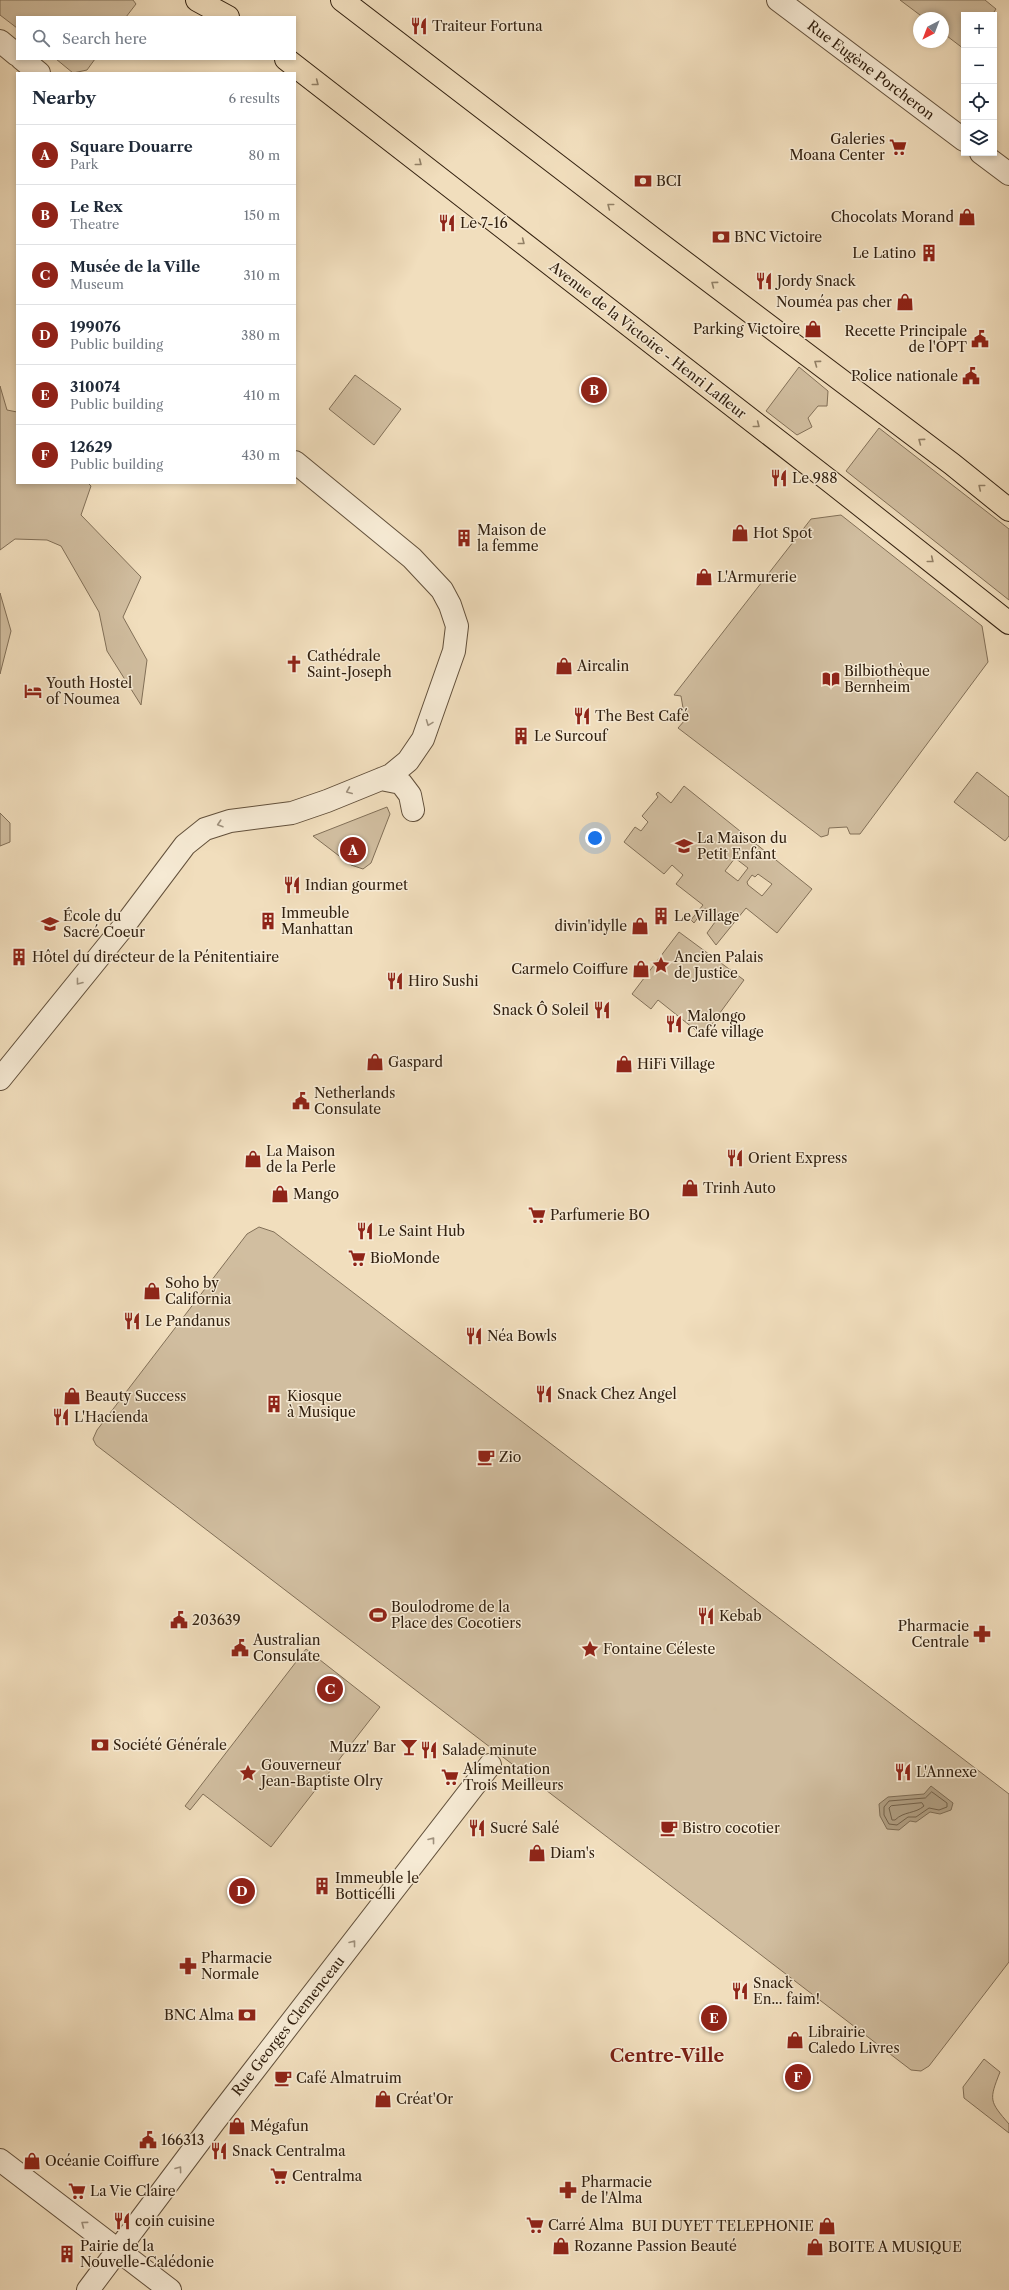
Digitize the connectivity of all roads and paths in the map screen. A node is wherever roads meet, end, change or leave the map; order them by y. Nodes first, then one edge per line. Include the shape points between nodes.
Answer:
1 (197, 0) edge
2 (220, 0) edge
3 (342, 0) edge
4 (778, 0) edge
5 (226, 16) edge
6 (234, 16) edge
7 (0, 41) edge
8 (16, 54) edge
9 (23, 60) edge
10 (287, 60) edge
11 (38, 72) edge
12 (961, 138) edge
13 (985, 156) edge
14 (1009, 174) edge
15 (296, 463) edge
16 (1009, 510) edge
17 (1009, 623) edge
18 (381, 779) junction
19 (413, 810) dead end
20 (0, 1079) edge
21 (490, 1764) dead end
22 (0, 2160) edge
23 (118, 2250) junction
24 (88, 2290) edge
25 (170, 2290) edge

1 - 5 main road
2 - 6 main road
16 -> 3 main road
4 - 12 street, Rue Eugène Porcheron
7 - 8 street
9 - 11 street
10 -> 17 main road, Avenue de la Victoire - Henri Lafleur via 818,471
13 - 14 street
15 -> 18 street via 412,558 442,590 457,626 449,670 423,739 408,761 392,775
18 - 19 street via 401,783 410,795
18 -> 20 street via 306,808 230,821 205,829 185,845
23 -> 21 street, Rue Georges Clemenceau
23 -> 22 street
23 - 24 street, Rue Georges Clemenceau
23 - 25 street

